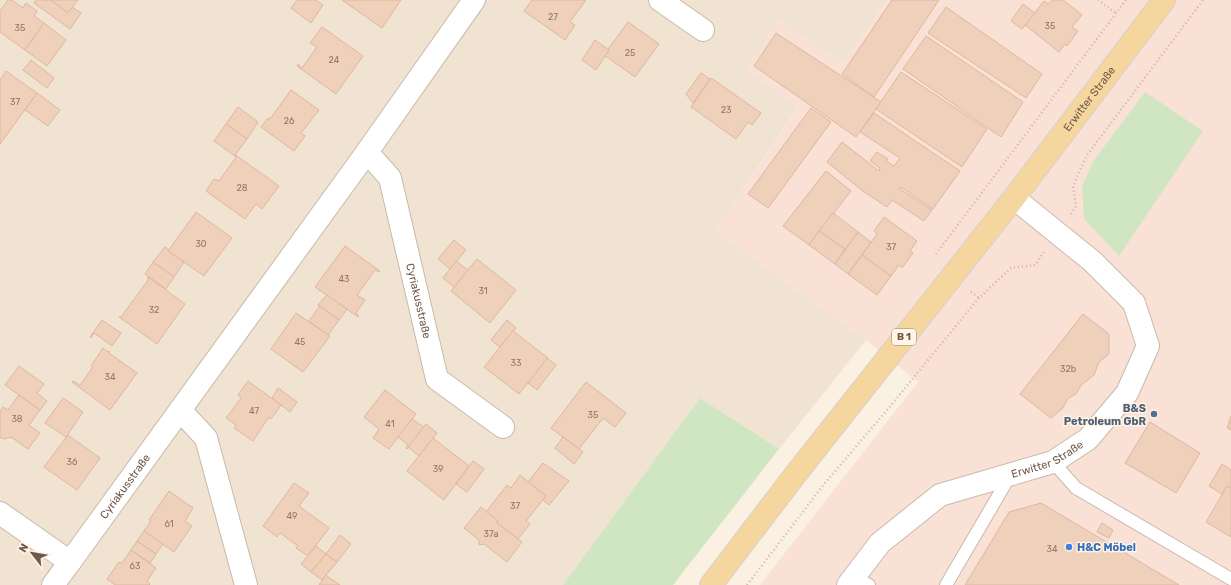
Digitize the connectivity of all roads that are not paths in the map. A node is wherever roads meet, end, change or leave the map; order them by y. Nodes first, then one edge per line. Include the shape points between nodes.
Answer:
1 (474, 0) edge
2 (660, 0) edge
3 (1164, 0) edge
4 (703, 30) dead end
5 (367, 152) junction
6 (1014, 198) junction
7 (180, 410) junction
8 (503, 426) dead end
9 (1053, 462) junction
10 (1011, 474) junction
11 (0, 513) edge
12 (70, 562) junction
13 (1231, 579) edge
14 (857, 582) edge
15 (53, 585) edge
16 (246, 585) edge
17 (711, 585) edge
18 (946, 585) edge

1 - 5 street, Cyriakusstraße
2 - 4 street
3 - 6 main road, Erwitter Straße / B 1
5 - 7 street, Cyriakusstraße
5 - 8 street, Cyriakusstraße via 390,178 437,379
6 - 9 street, Erwitter Straße via 1092,260 1134,303 1148,346 1127,393 1088,439
6 - 17 main road, Erwitter Straße / B 1
7 - 12 street, Cyriakusstraße
7 - 16 street via 206,438
9 - 10 street, Erwitter Straße
9 - 13 lane via 1076,488
10 - 14 street, Erwitter Straße via 940,495 880,543
10 - 18 lane
11 - 12 street
12 - 15 street, Cyriakusstraße

